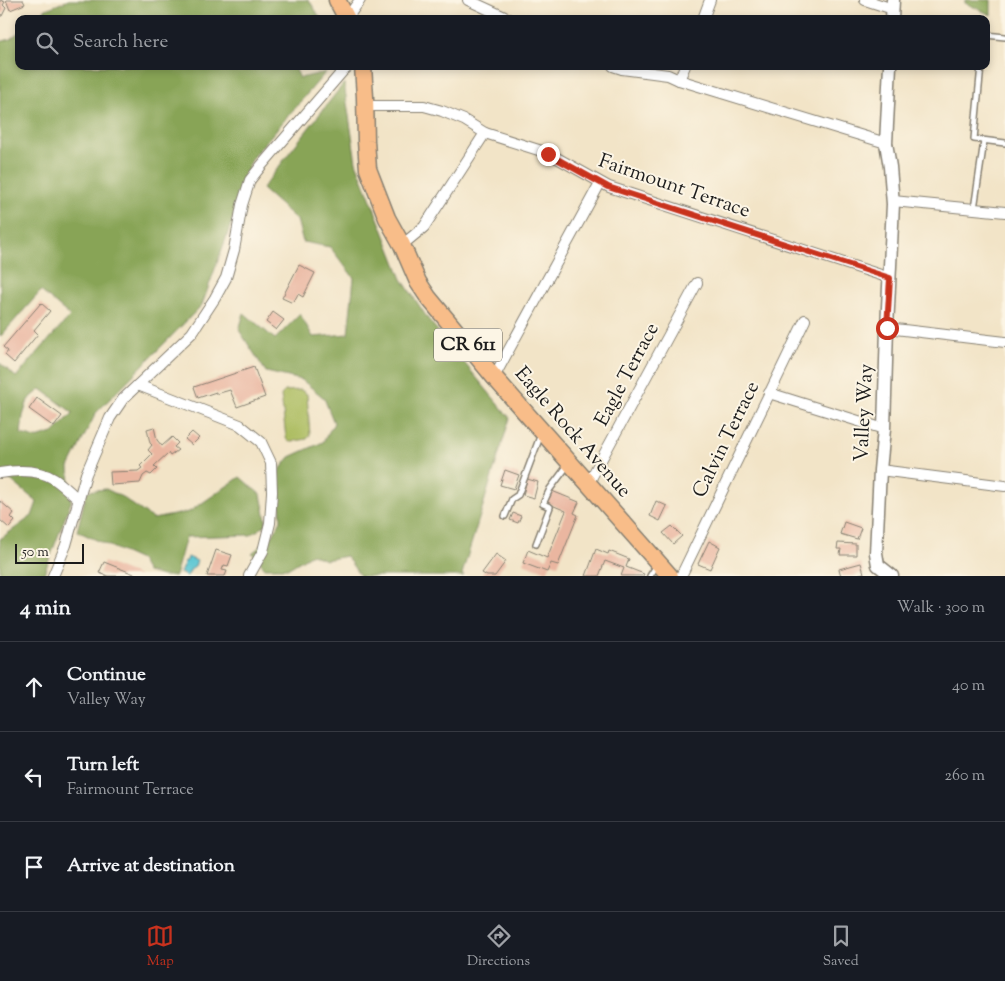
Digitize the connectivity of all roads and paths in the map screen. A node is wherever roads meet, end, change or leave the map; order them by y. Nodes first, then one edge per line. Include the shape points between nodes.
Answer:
1 (337, 0) edge
2 (360, 0) edge
3 (468, 0) edge
4 (710, 0) edge
5 (865, 0) edge
6 (893, 9) edge
7 (345, 15) edge
8 (350, 15) edge
9 (500, 15) edge
10 (704, 15) edge
11 (990, 35) edge
12 (1005, 37) edge
13 (344, 70) edge
14 (363, 70) edge
15 (630, 70) edge
16 (683, 70) edge
17 (890, 70) edge
18 (982, 70) edge
19 (679, 80) junction
20 (365, 106) junction
21 (485, 132) junction
22 (984, 141) junction
23 (886, 143) junction
24 (1005, 143) edge
25 (600, 183) junction
26 (893, 201) junction
27 (974, 209) junction
28 (1005, 212) edge
29 (402, 245) junction
30 (890, 278) junction
31 (697, 283) dead end
32 (805, 320) dead end
33 (887, 328) junction
34 (1005, 342) edge
35 (494, 377) junction
36 (138, 385) junction
37 (769, 393) junction
38 (884, 429) junction
39 (542, 431) junction
40 (570, 462) junction
41 (880, 470) junction
42 (0, 473) edge
43 (588, 484) junction
44 (1005, 486) edge
45 (78, 500) junction
46 (505, 516) dead end
47 (536, 544) dead end
48 (654, 569) edge
49 (53, 576) edge
50 (249, 576) edge
51 (670, 576) edge
52 (681, 576) edge
53 (892, 576) edge

1 - 7 main road
2 - 8 street
3 - 9 street
4 - 10 street
5 - 6 street
11 - 12 lane
13 - 36 street via 250,180 226,278 192,334
14 - 20 main road, Eagle Rock Avenue / CR 611
15 - 19 street via 668,75
16 - 19 street
17 - 23 street, Valley Way
18 - 22 lane via 974,139
19 - 23 street
20 - 21 street, Fairmount Terrace via 424,106 442,110
20 - 29 main road, Eagle Rock Avenue / CR 611 via 368,169 387,218
21 - 25 street, Fairmount Terrace via 548,154
21 - 29 street via 424,227
22 - 24 lane
22 - 27 lane
23 - 26 street, Valley Way
25 - 30 street, Fairmount Terrace
25 - 35 street
26 - 27 street
26 - 30 street, Valley Way
27 - 28 street
29 - 35 main road, Eagle Rock Avenue / CR 611 via 428,297
30 - 33 street, Valley Way
31 - 43 street, Eagle Terrace
32 - 37 street, Calvin Terrace
33 - 34 street
33 - 38 street, Valley Way
35 - 39 main road, Eagle Rock Avenue / CR 611
36 - 45 street via 110,418
36 - 50 street via 240,425 261,442 271,463 270,523 263,551
37 - 38 street
37 - 52 street, Calvin Terrace
38 - 41 street, Valley Way
39 - 40 main road, Eagle Rock Avenue / CR 611
39 - 46 lane via 518,495 512,499
40 - 43 main road, Eagle Rock Avenue / CR 611
40 - 47 lane via 550,488 543,504 550,507
41 - 44 street
41 - 53 street, Valley Way via 876,553 878,565
42 - 45 street via 18,470 38,472 54,479
43 - 48 main road, Eagle Rock Avenue / CR 611
45 - 49 street via 66,545
48 - 51 main road, Eagle Rock Avenue / CR 611

